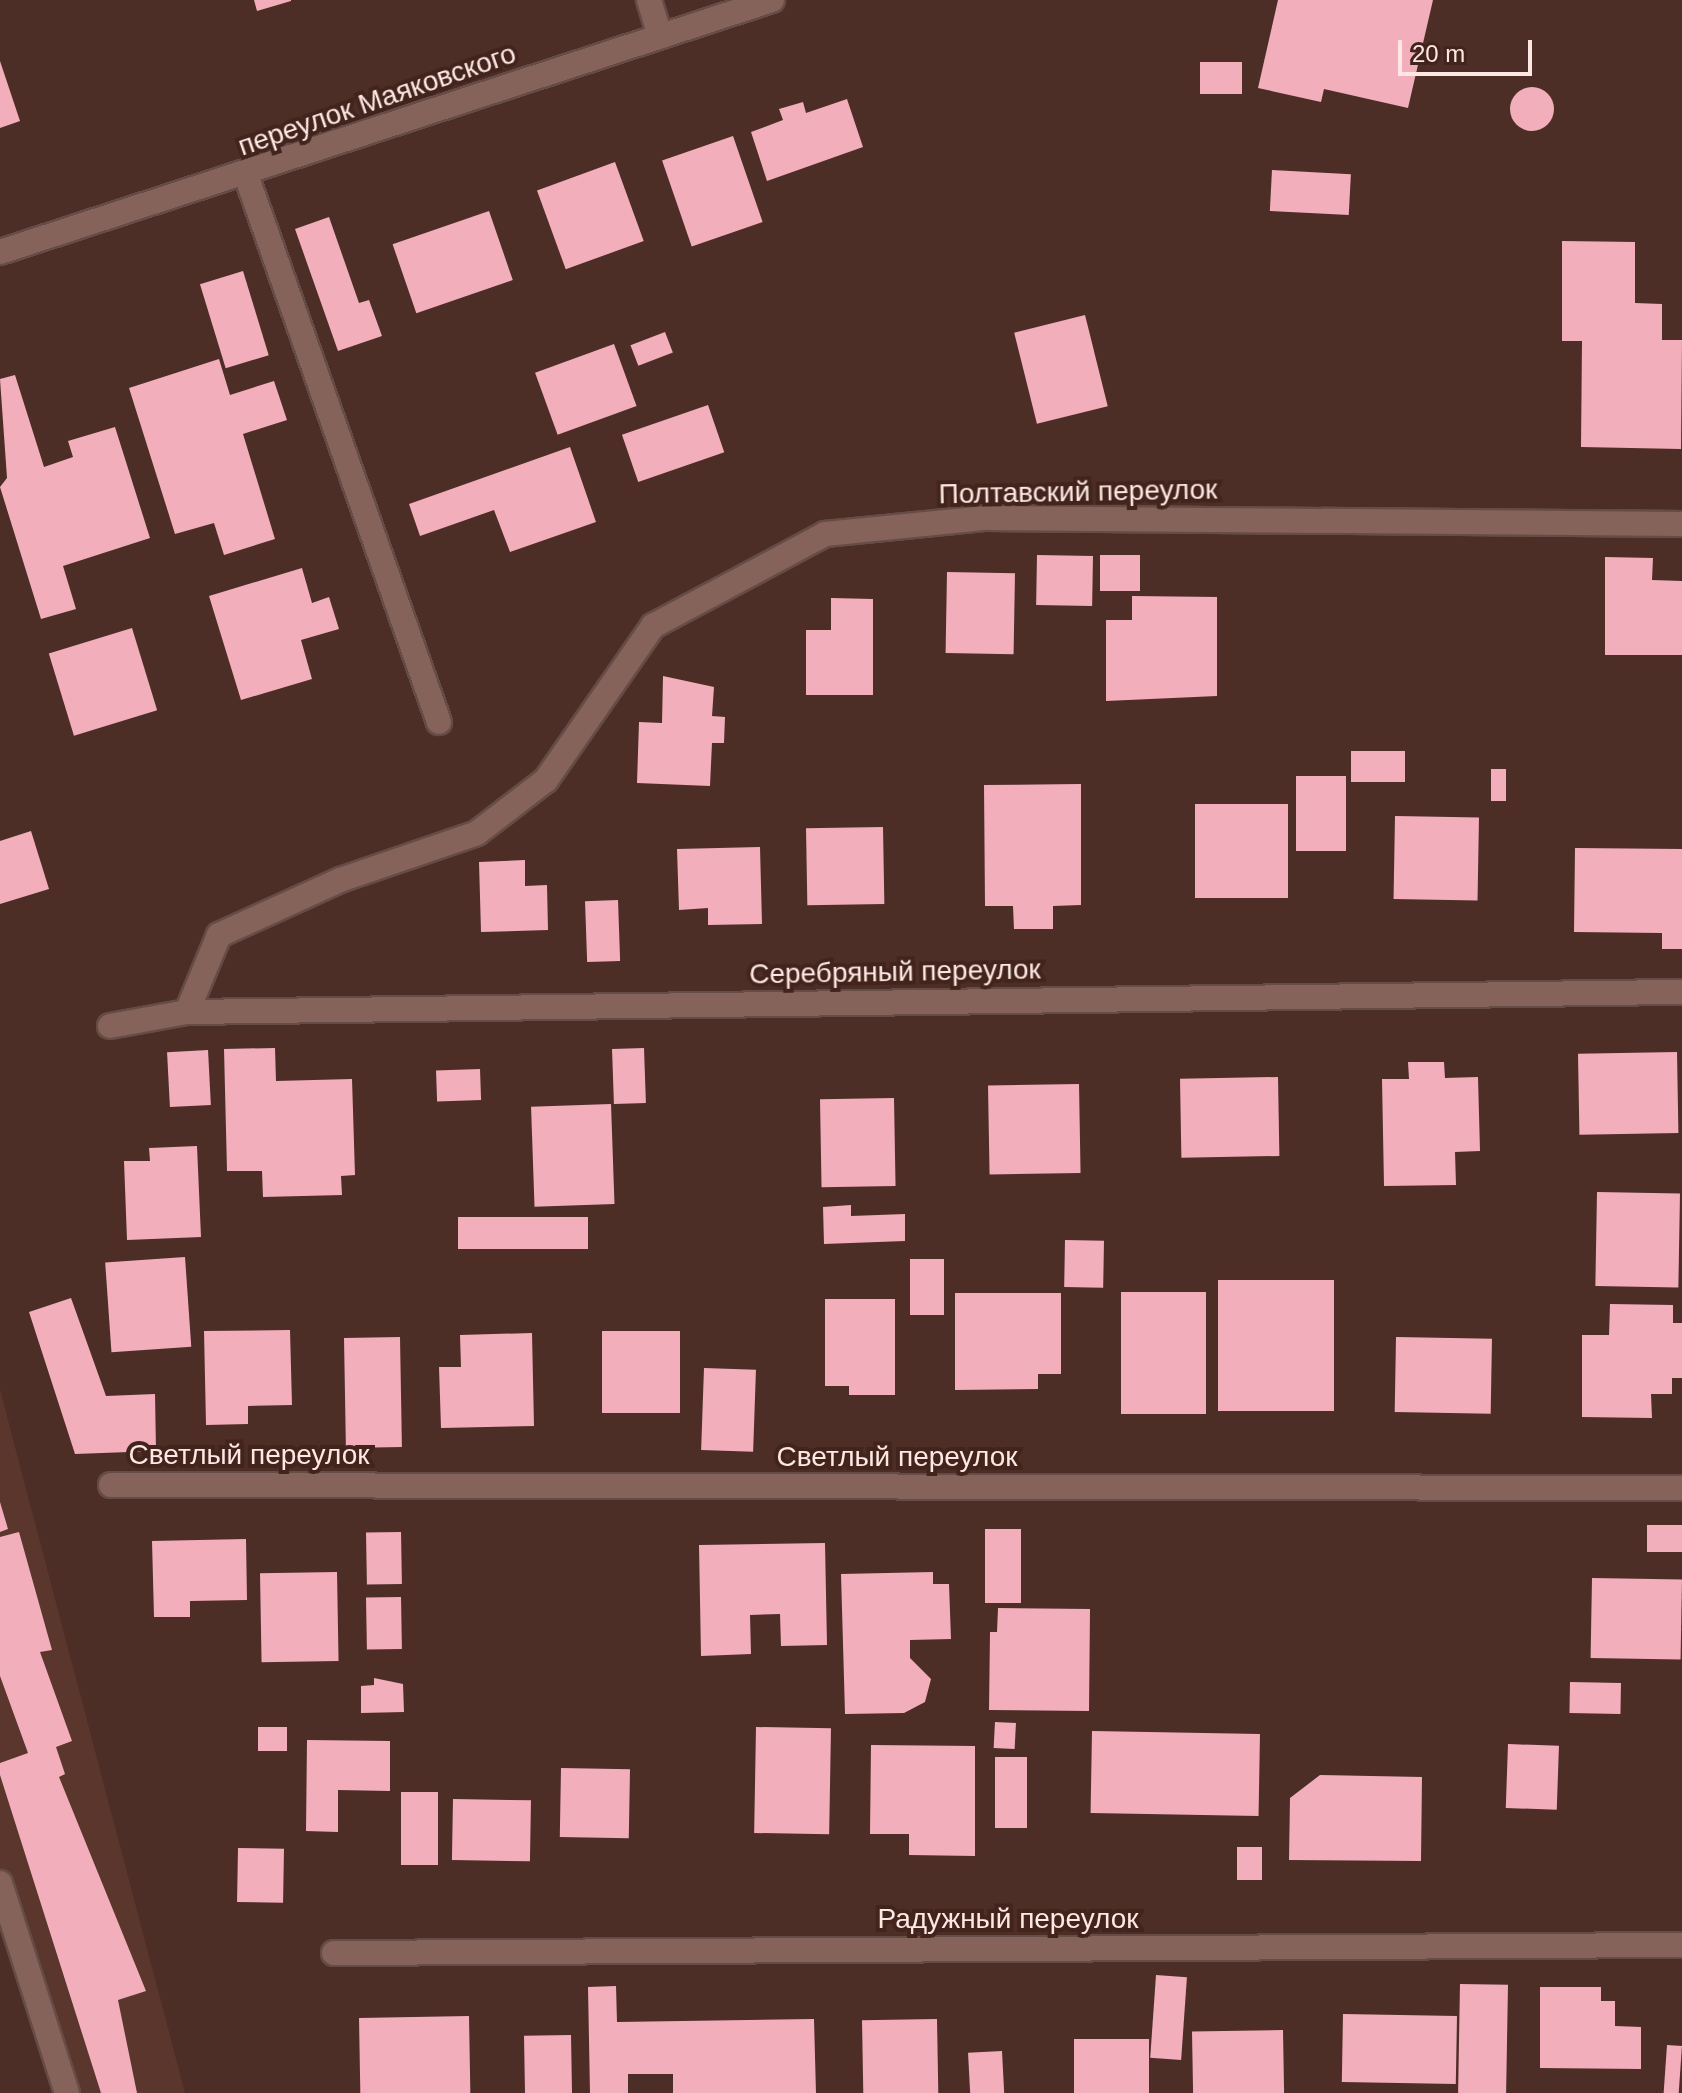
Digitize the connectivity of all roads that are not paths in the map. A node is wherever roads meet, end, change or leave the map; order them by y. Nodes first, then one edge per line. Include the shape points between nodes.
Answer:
1 (649, 0) edge
2 (772, 0) edge
3 (660, 36) junction
4 (246, 175) junction
5 (0, 252) edge
6 (1682, 524) edge
7 (439, 722) dead end
8 (1682, 992) edge
9 (187, 1012) junction
10 (110, 1026) dead end
11 (111, 1485) dead end
12 (1682, 1488) edge
13 (0, 1883) edge
14 (1682, 1945) edge
15 (334, 1953) dead end
16 (67, 2093) edge

1 - 3 street
2 - 3 street, переулок Маяковского
3 - 4 street, переулок Маяковского
4 - 5 street, переулок Маяковского
4 - 7 street
6 - 9 street, Полтавский переулок via 986,518 825,534 653,626 546,780 477,833 340,880 219,935
8 - 9 street, Серебряный переулок
9 - 10 street, Серебряный переулок
11 - 12 street, Светлый переулок
13 - 16 street
14 - 15 street, Радужный переулок

